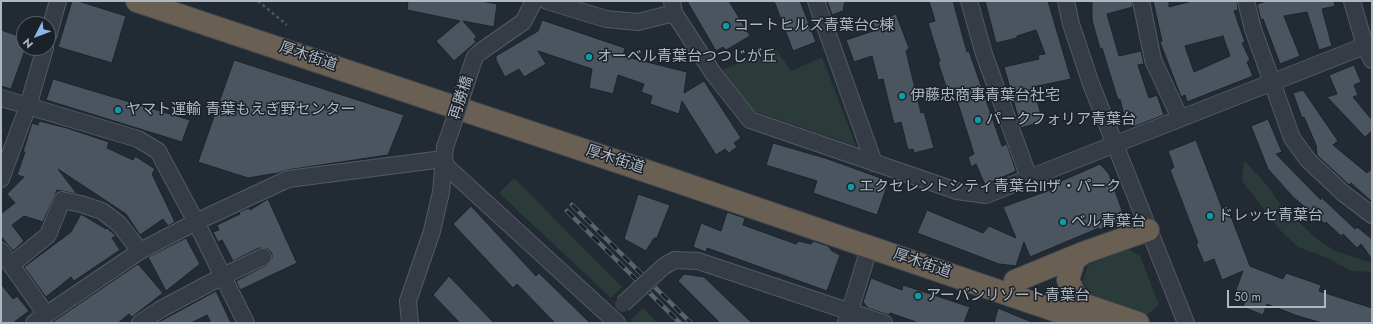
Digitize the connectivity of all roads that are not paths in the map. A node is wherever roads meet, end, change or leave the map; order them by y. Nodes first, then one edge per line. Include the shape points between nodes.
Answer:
1 (58, 1) edge
2 (137, 1) edge
3 (183, 1) edge
4 (534, 1) edge
5 (547, 1) edge
6 (816, 1) edge
7 (969, 1) edge
8 (1066, 1) edge
9 (1141, 1) edge
10 (1246, 1) edge
11 (1352, 1) edge
12 (673, 7) edge
13 (54, 16) edge
14 (1370, 50) edge
15 (43, 56) edge
16 (1272, 82) junction
17 (1, 98) edge
18 (28, 106) junction
19 (1180, 118) junction
20 (1115, 144) junction
21 (443, 159) junction
22 (874, 163) junction
23 (1029, 178) junction
24 (1, 179) edge
25 (1372, 215) edge
26 (196, 222) junction
27 (1148, 230) junction
28 (870, 246) junction
29 (1, 251) edge
30 (140, 251) junction
31 (1083, 253) junction
32 (263, 257) dead end
33 (11, 265) junction
34 (223, 276) junction
35 (1015, 281) junction
36 (1082, 317) edge
37 (40, 318) edge
38 (848, 318) edge
39 (614, 319) edge
40 (140, 323) edge
41 (246, 323) edge
42 (410, 323) edge
43 (884, 323) edge
44 (1138, 323) edge
45 (1186, 323) edge

1 - 13 street
2 - 28 highway, 厚木街道
3 - 35 highway, 厚木街道
4 - 21 street, 再勝橋, bridge via 523,22 475,57
5 - 12 street via 606,19 638,22
6 - 22 street
7 - 23 street via 984,54
8 - 20 street via 1071,24
9 - 19 street via 1154,60
10 - 16 street
11 - 14 street
12 - 22 street via 713,73 750,120
14 - 16 street
15 - 18 street
16 - 19 street
16 - 25 street via 1292,138 1308,160 1343,193
17 - 18 street
18 - 24 street
18 - 26 street via 138,138 158,151
19 - 20 street
20 - 23 street
20 - 27 street
21 - 26 street via 288,179
21 - 39 street via 448,168
21 - 42 street, 再勝橋 via 440,192 432,231 408,301
22 - 23 street via 957,192 986,195
26 - 30 street
26 - 34 street
27 - 31 highway
27 - 45 street
28 - 36 highway, 厚木街道
28 - 38 street
29 - 33 street
30 - 33 street via 119,224 102,212 62,200 48,235
30 - 37 street
31 - 35 highway
31 - 36 highway via 1074,260 1068,280
32 - 34 street
33 - 37 street
34 - 40 street
34 - 41 street
35 - 36 highway, 厚木街道
36 - 44 highway, 厚木街道
38 - 39 street, bridge via 698,261 675,260 664,266 623,304
38 - 43 street

